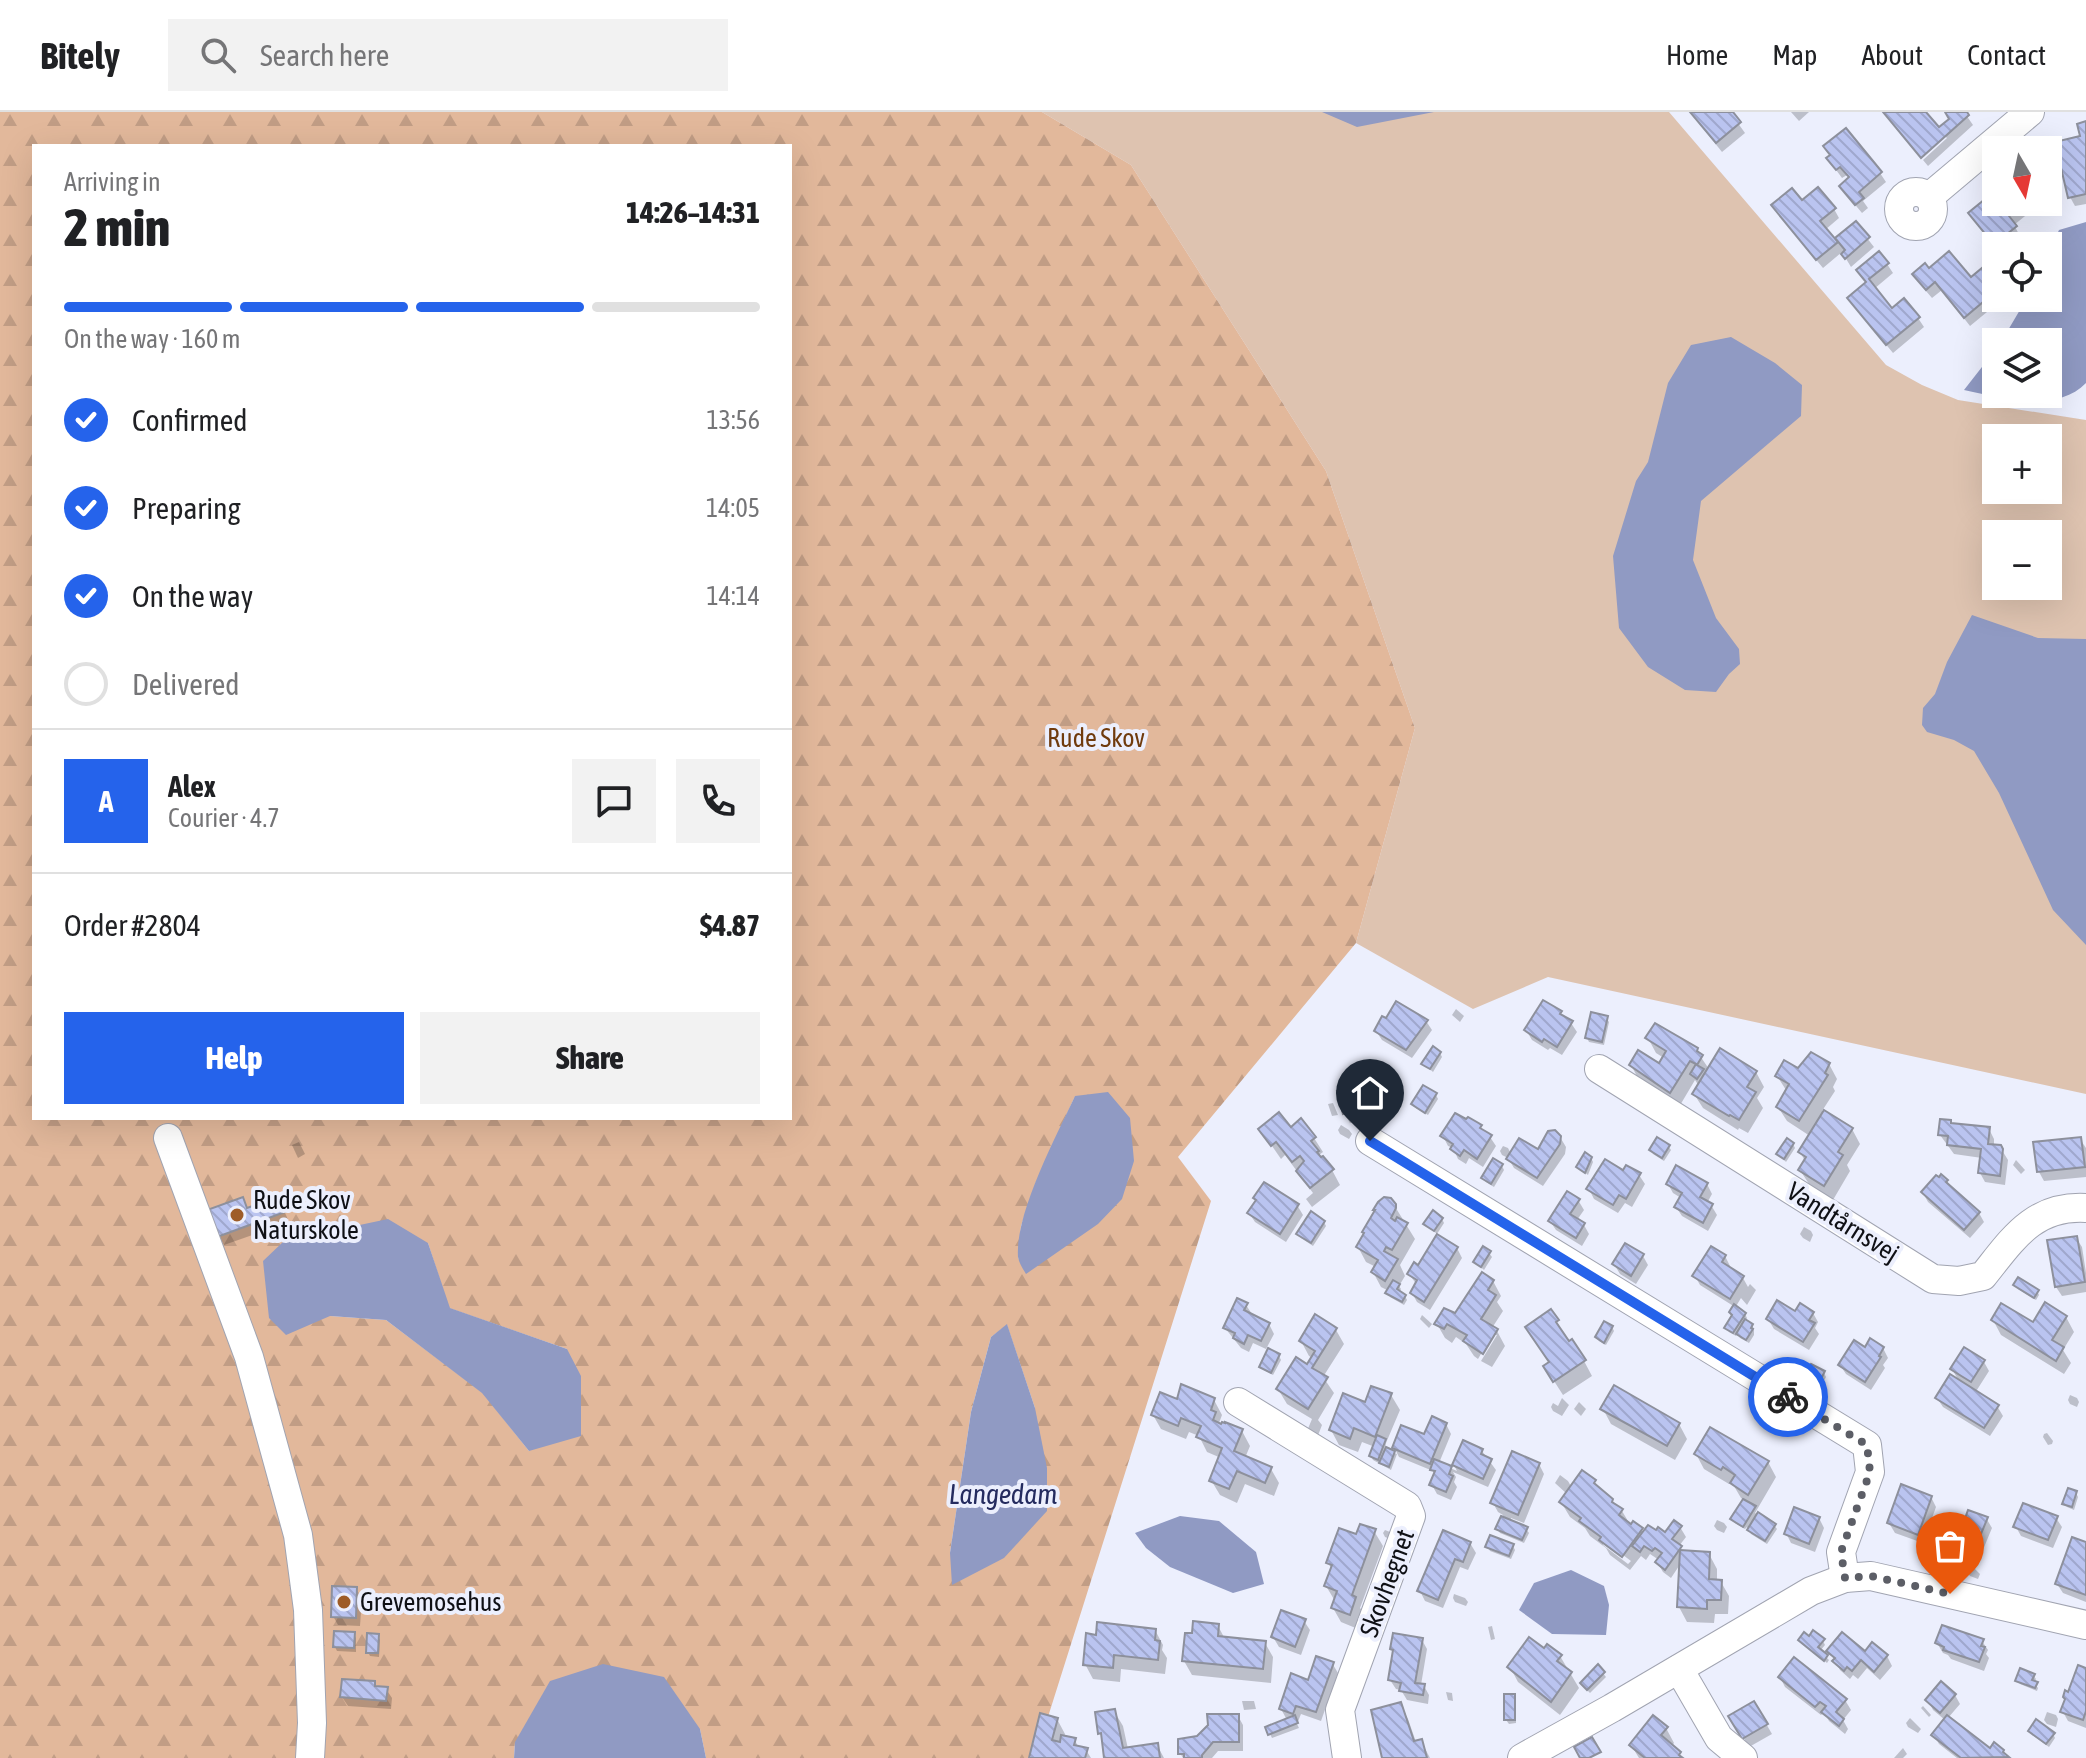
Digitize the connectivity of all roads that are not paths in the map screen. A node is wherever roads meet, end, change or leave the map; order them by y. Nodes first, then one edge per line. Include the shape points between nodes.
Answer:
1 (2030, 112) edge
2 (1929, 197) dead end
3 (1599, 1069) dead end
4 (168, 1138) dead end
5 (1370, 1141) dead end
6 (2086, 1208) edge
7 (1238, 1402) dead end
8 (1845, 1578) junction
9 (2086, 1625) edge
10 (1679, 1669) junction
11 (310, 1758) edge
12 (1347, 1758) edge
13 (1522, 1758) edge
14 (1743, 1758) edge

1 - 2 street
3 - 6 street, Vandtårnsvej via 1933,1279 1983,1276 2020,1231 2043,1216
4 - 11 street via 249,1357 298,1535 308,1610
5 - 8 street via 1867,1445 1870,1472 1841,1552
7 - 12 street, Skovhegnet via 1407,1506 1411,1516 1340,1710
8 - 9 street via 1871,1576
8 - 10 street via 1811,1591
10 - 13 street
10 - 14 street via 1719,1738

